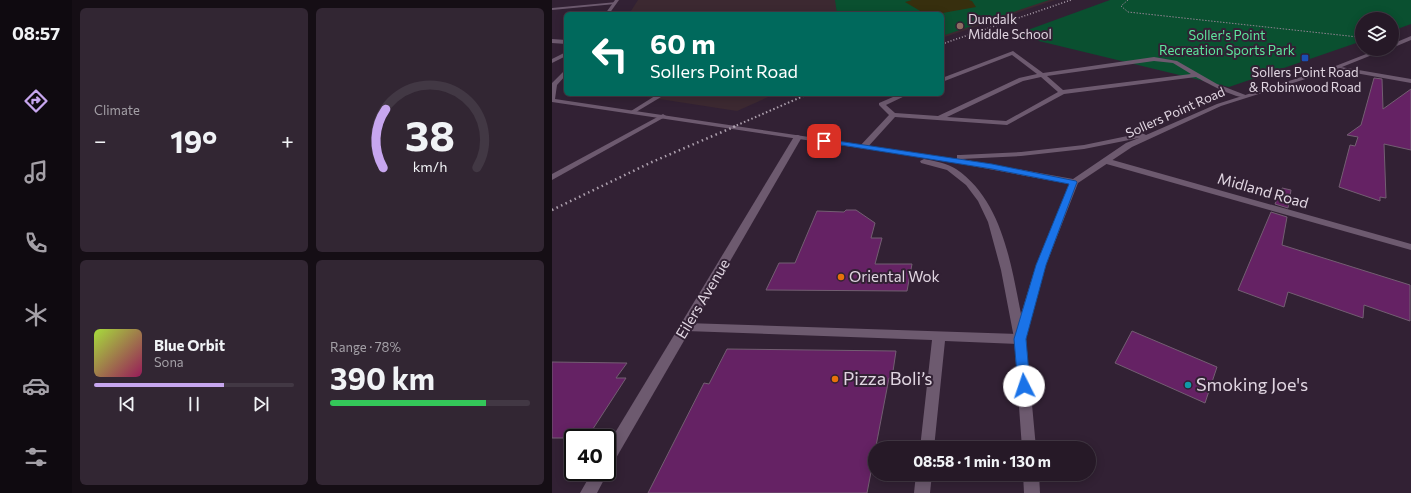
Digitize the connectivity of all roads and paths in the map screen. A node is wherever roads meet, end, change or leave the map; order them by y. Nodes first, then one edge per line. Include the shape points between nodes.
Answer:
1 (1128, 0) edge
2 (616, 2) edge
3 (552, 9) edge
4 (608, 12) edge
5 (1355, 37) edge
6 (1411, 38) edge
7 (552, 41) edge
8 (564, 42) edge
9 (1399, 43) edge
10 (564, 55) edge
11 (1366, 56) edge
12 (552, 61) edge
13 (1335, 68) junction
14 (564, 73) edge
15 (1196, 75) junction
16 (1042, 76) junction
17 (944, 79) edge
18 (1411, 81) edge
19 (1062, 92) junction
20 (660, 96) edge
21 (901, 96) edge
22 (1245, 96) junction
23 (552, 100) edge
24 (634, 111) junction
25 (893, 115) junction
26 (663, 116) junction
27 (936, 119) junction
28 (1156, 132) junction
29 (798, 137) junction
30 (863, 147) junction
31 (891, 151) junction
32 (940, 158) junction
33 (1106, 161) junction
34 (552, 177) edge
35 (1074, 182) junction
36 (1411, 247) edge
37 (686, 327) junction
38 (939, 336) junction
39 (1020, 339) junction
40 (928, 441) edge
41 (1028, 441) edge
42 (616, 445) edge
43 (595, 481) edge
44 (923, 481) edge
45 (1031, 481) edge
46 (588, 493) edge
47 (922, 493) edge
48 (1032, 493) edge

1 - 5 path via 1121,6 1128,12
2 - 3 street
2 - 4 street
6 - 9 street
7 - 8 street
10 - 12 street
11 - 13 street, Sollers Point Road
13 - 18 street
13 - 22 street, Sollers Point Road
14 - 23 street via 554,85
15 - 16 street via 1175,62 1154,59
15 - 19 street
15 - 22 street
16 - 17 street via 1013,53
16 - 19 street
16 - 27 street via 1021,79
19 - 27 street via 1006,123
20 - 24 street
21 - 25 street via 880,104
22 - 28 street, Sollers Point Road
23 - 24 street
24 - 26 street
25 - 27 street
25 - 30 street
26 - 29 street
26 - 34 street
28 - 32 street via 1078,148
28 - 33 street, Sollers Point Road via 1129,145
29 - 30 street
29 - 37 street, Eilers Avenue
30 - 31 street
31 - 32 street
31 - 39 street via 952,170 974,188 992,218
32 - 35 street
33 - 35 street, Sollers Point Road
33 - 36 street, Midland Road
35 - 39 street via 1041,265
37 - 38 street
37 - 42 street, Eilers Avenue
38 - 39 street
38 - 40 street
39 - 41 street
43 - 46 street
44 - 47 street
45 - 48 street

